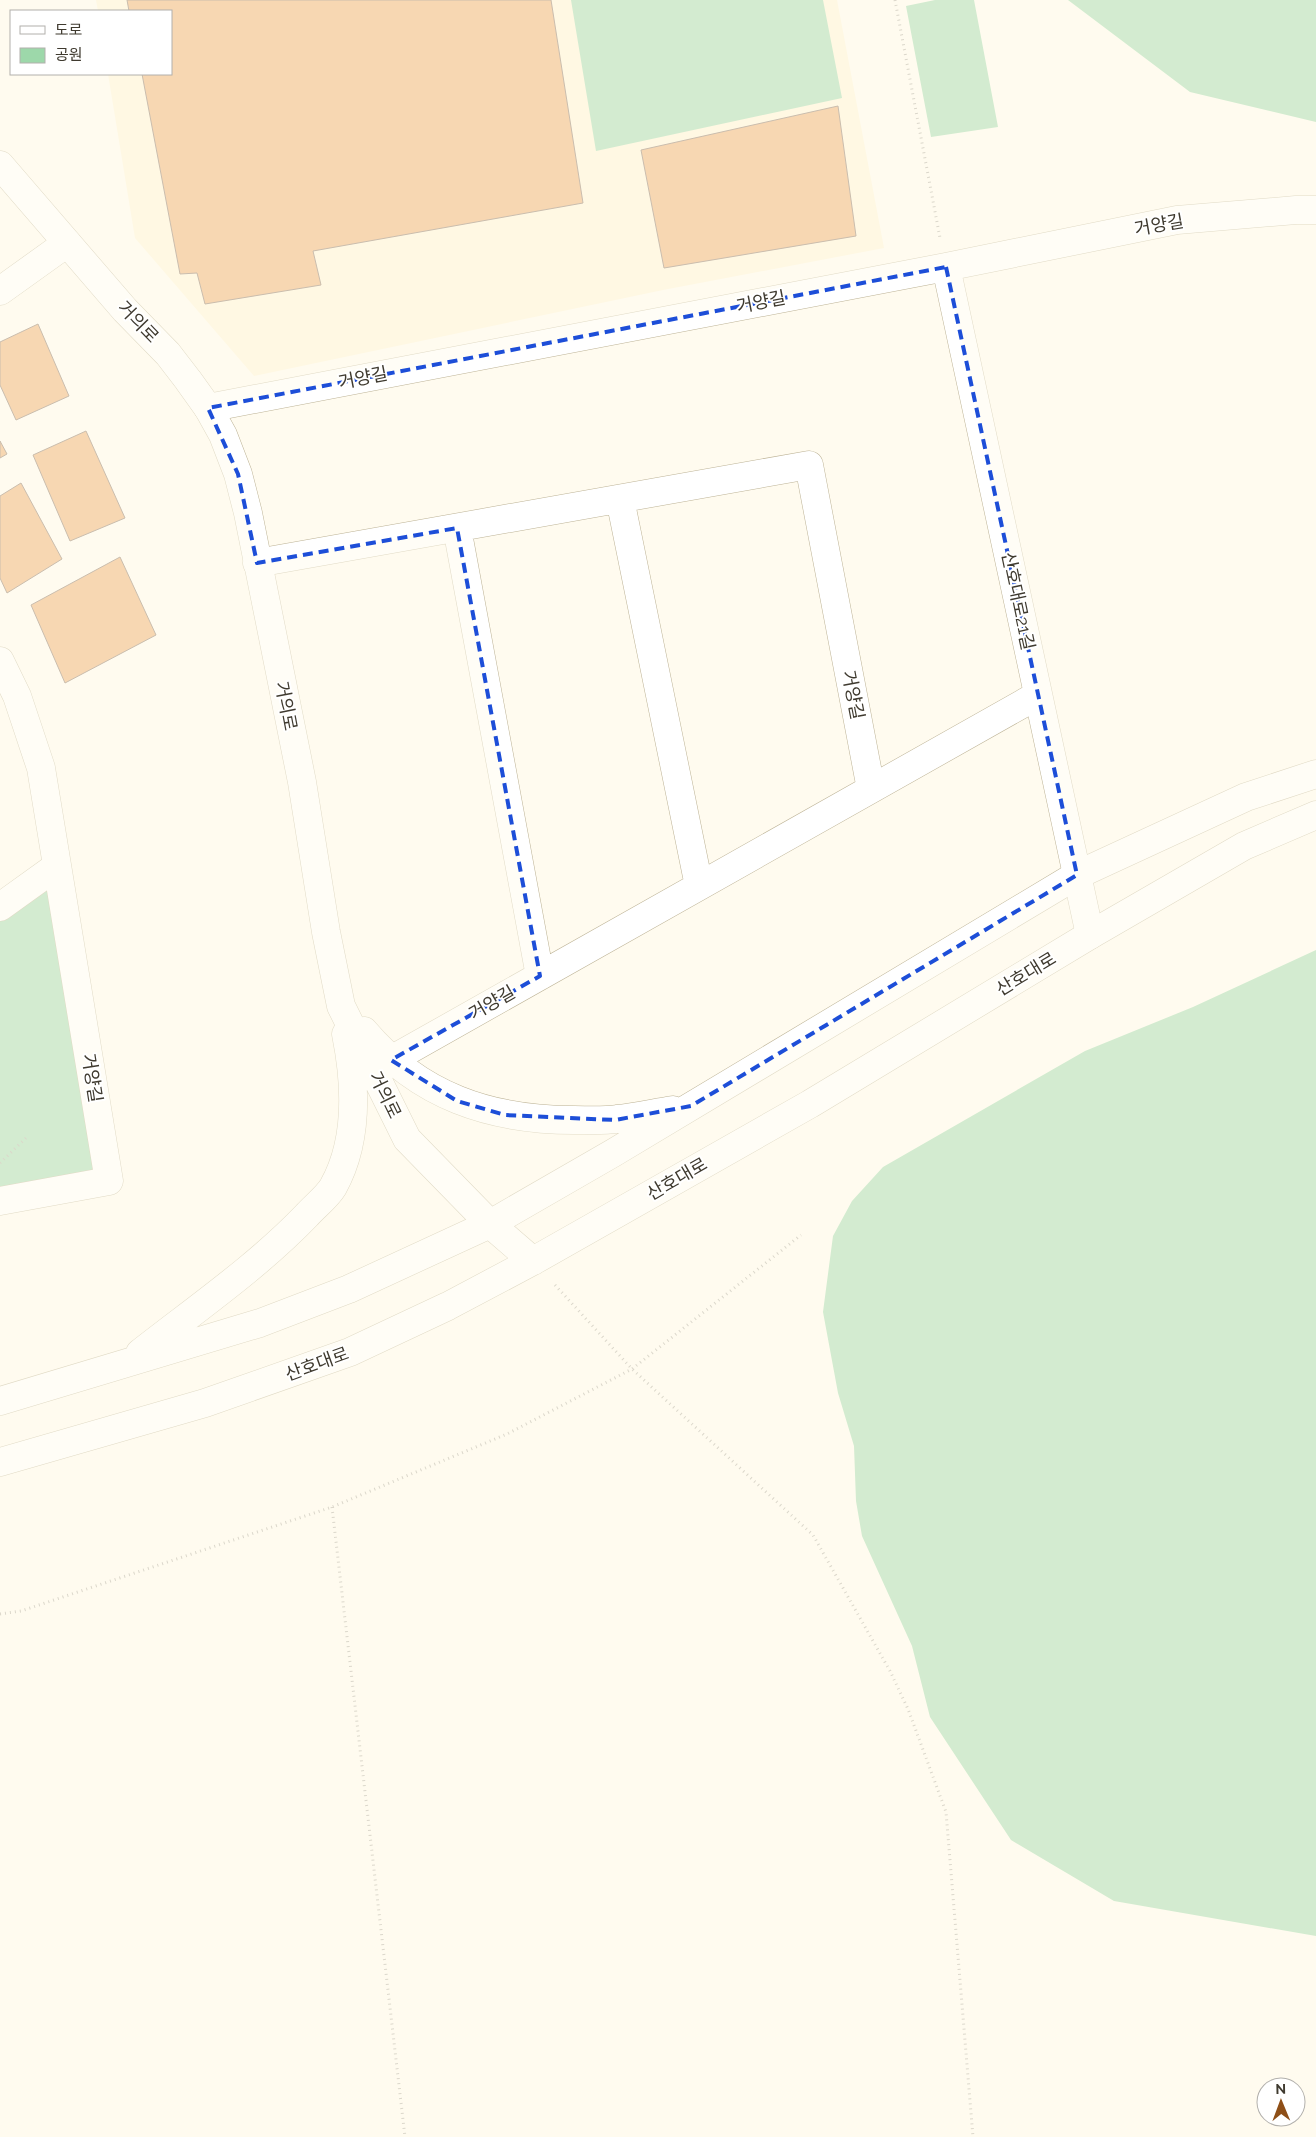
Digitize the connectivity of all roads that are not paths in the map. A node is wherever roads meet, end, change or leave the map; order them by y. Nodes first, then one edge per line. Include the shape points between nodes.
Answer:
1 (0, 165) edge
2 (1316, 210) edge
3 (67, 242) junction
4 (946, 267) junction
5 (0, 292) edge
6 (208, 408) junction
7 (620, 499) junction
8 (457, 528) junction
9 (257, 563) junction
10 (0, 662) edge
11 (1038, 694) junction
12 (1316, 774) edge
13 (871, 789) junction
14 (1316, 815) edge
15 (57, 866) junction
16 (1077, 875) junction
17 (699, 886) junction
18 (0, 907) edge
19 (1090, 935) junction
20 (540, 976) junction
21 (341, 1006) junction
22 (391, 1060) junction
23 (691, 1106) junction
24 (0, 1201) edge
25 (490, 1224) junction
26 (533, 1261) junction
27 (127, 1363) junction
28 (0, 1401) edge
29 (0, 1462) edge

1 - 3 street, 거의로
2 - 4 street, 거양길 via 1177,220
3 - 5 street
3 - 6 street, 거의로 via 168,354
4 - 6 street, 거양길
4 - 11 street, 산호대로21길
6 - 9 street, 거의로 via 238,474
7 - 8 street, 거양길
7 - 13 street, 거양길 via 810,466
7 - 17 street
8 - 9 street, 거양길
8 - 20 street
9 - 21 street, 거의로 via 302,782
10 - 15 street, 거양길 via 17,696 41,768
11 - 13 street, 거양길
11 - 16 street, 산호대로21길
12 - 16 street via 1246,797
13 - 17 street, 거양길
14 - 19 street, 산호대로 via 1244,846
15 - 18 street
15 - 24 street, 거양길 via 109,1181
16 - 19 street, 산호대로21길
16 - 23 street
17 - 20 street, 거양길
19 - 26 street, 산호대로 via 810,1104
20 - 22 street, 거양길
21 - 22 street
21 - 25 street, 거의로 via 407,1139
21 - 27 street via 354,1096 350,1145 332,1188 261,1257
22 - 23 street via 421,1082 457,1101 505,1115 556,1120 615,1120
23 - 25 street
25 - 26 street, 거의로
25 - 27 street via 349,1289 260,1323
26 - 29 street, 산호대로 via 350,1352 205,1403
27 - 28 street

